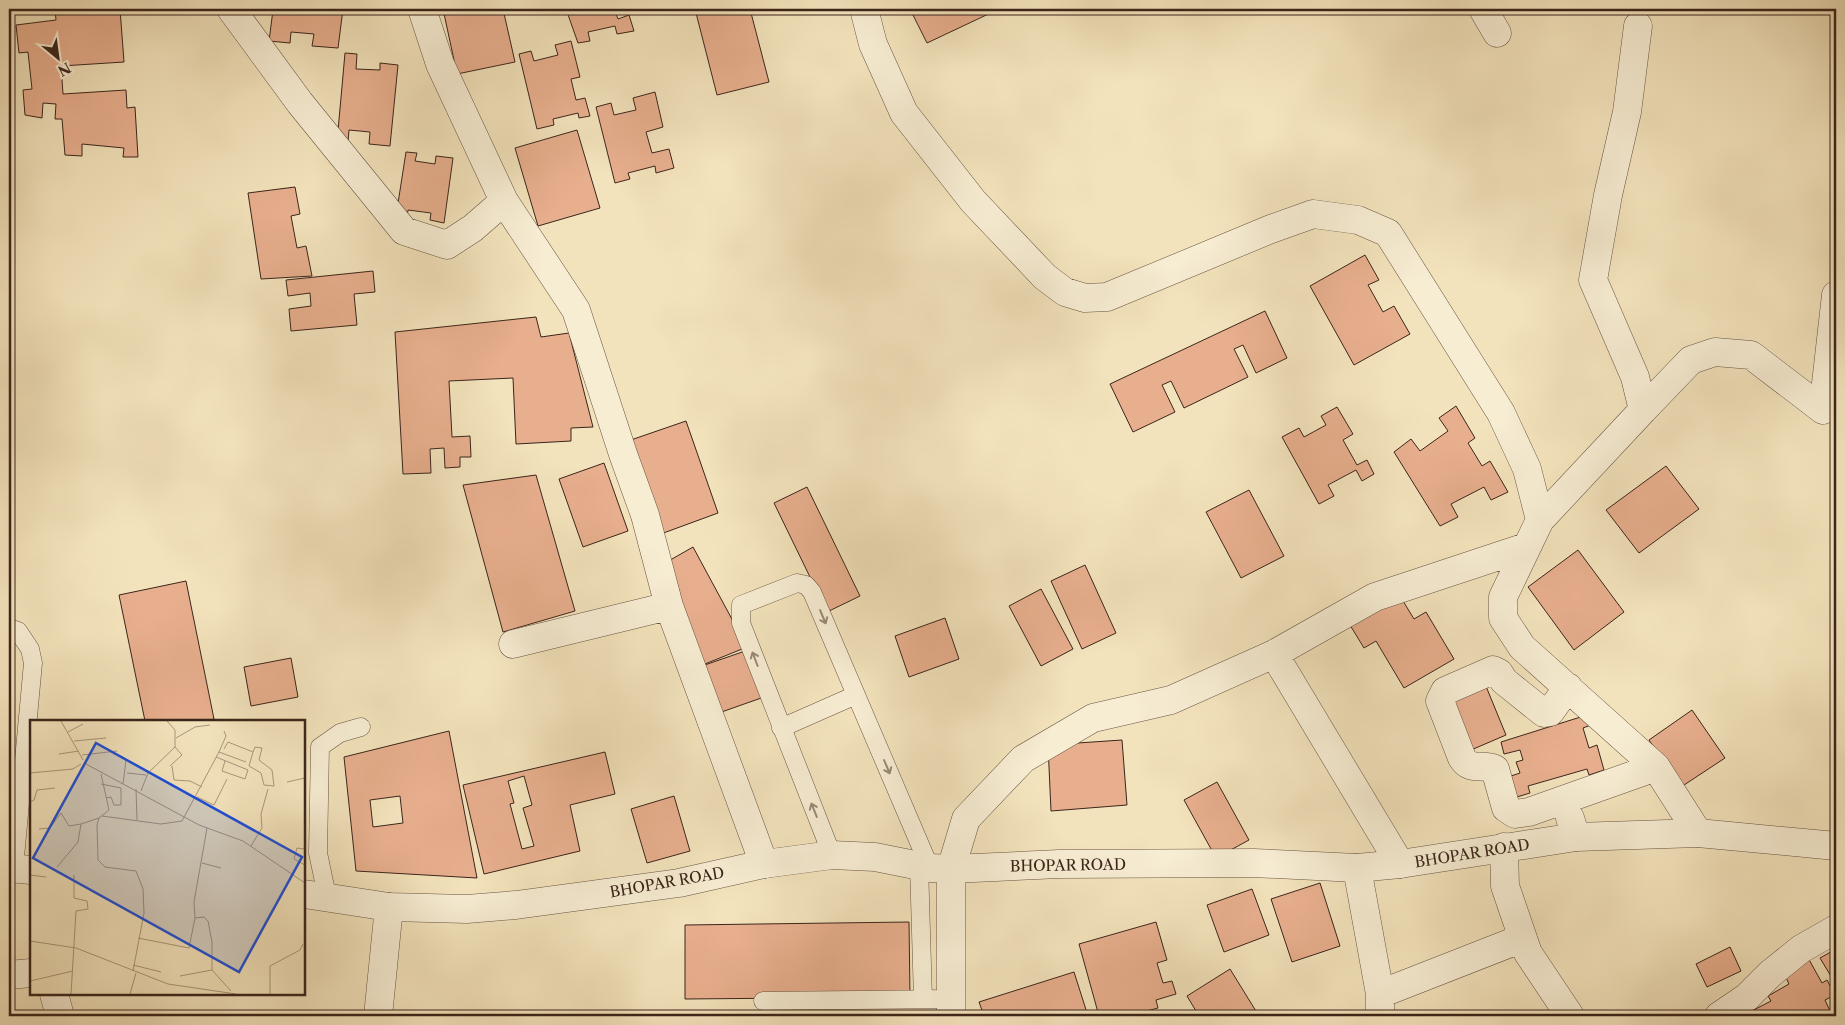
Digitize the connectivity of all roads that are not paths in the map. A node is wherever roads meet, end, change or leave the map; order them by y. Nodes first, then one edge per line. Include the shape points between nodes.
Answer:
1 (231, 9) edge
2 (422, 9) edge
3 (864, 9) edge
4 (1483, 9) edge
5 (1638, 26) dead end
6 (1497, 33) dead end
7 (504, 201) junction
8 (1836, 295) edge
9 (1643, 410) junction
10 (1540, 520) junction
11 (1526, 547) junction
12 (669, 606) junction
13 (9, 628) edge
14 (512, 644) dead end
15 (1274, 654) junction
16 (1568, 687) junction
17 (856, 695) junction
18 (360, 728) dead end
19 (781, 728) junction
20 (1656, 767) junction
21 (1698, 833) junction
22 (1836, 846) edge
23 (1504, 847) junction
24 (832, 856) junction
25 (764, 864) junction
26 (1400, 864) junction
27 (933, 867) junction
28 (1357, 868) junction
29 (18, 869) edge
30 (316, 895) edge
31 (389, 907) junction
32 (1836, 928) edge
33 (1523, 938) junction
34 (30, 973) edge
35 (9, 975) edge
36 (54, 995) edge
37 (923, 999) junction
38 (763, 1001) dead end
39 (1380, 1005) edge
40 (950, 1008) edge
41 (60, 1016) edge
42 (378, 1016) edge
43 (1570, 1016) edge
44 (1719, 1016) edge

1 - 7 street via 300,103 404,231 447,245
2 - 7 street via 440,64
3 - 10 street via 873,44 904,113 973,201 1045,277 1065,292 1085,298 1107,298 1313,214 1358,220 1388,233 1501,413 1527,469
4 - 6 street
5 - 9 street via 1627,112 1593,280 1635,377
7 - 12 street via 576,310 645,515
8 - 9 street via 1822,410 1751,356 1715,352 1691,360
9 - 10 street
10 - 11 street
11 - 15 street via 1376,597
11 - 16 street via 1503,597 1503,618 1522,647
12 - 14 street
12 - 25 street
13 - 29 lane via 18,631 30,649 33,663
15 - 26 street
15 - 27 street via 1171,700 1093,718 1023,759 966,819
16 - 20 street
16 - 20 street via 1550,712 1544,713 1493,670 1445,691 1441,696 1440,701 1462,758 1473,768 1488,766 1495,769 1506,808 1515,814 1529,812
17 - 19 lane
19 -> 17 lane via 741,623 741,606 797,583 806,585 812,592
17 -> 27 lane
18 - 30 lane via 340,733 320,746
24 -> 19 lane
20 - 21 street
21 - 22 street, BHOPAR ROAD
21 - 23 street, BHOPAR ROAD via 1573,827
23 - 26 street, BHOPAR ROAD
23 - 33 street via 1505,886
24 - 25 street, BHOPAR ROAD
24 - 27 street, BHOPAR ROAD via 875,857
25 - 31 street, BHOPAR ROAD via 679,883 516,905 467,909
26 - 28 street, BHOPAR ROAD
27 - 28 street, BHOPAR ROAD via 1244,863
27 - 37 lane
27 - 40 street
28 - 39 street
30 - 31 street, BHOPAR ROAD
31 - 42 street
32 - 44 street via 1801,950 1747,997
33 - 39 street
33 - 43 street via 1528,953
34 - 35 street
36 - 41 street
37 - 38 lane
37 - 40 lane

